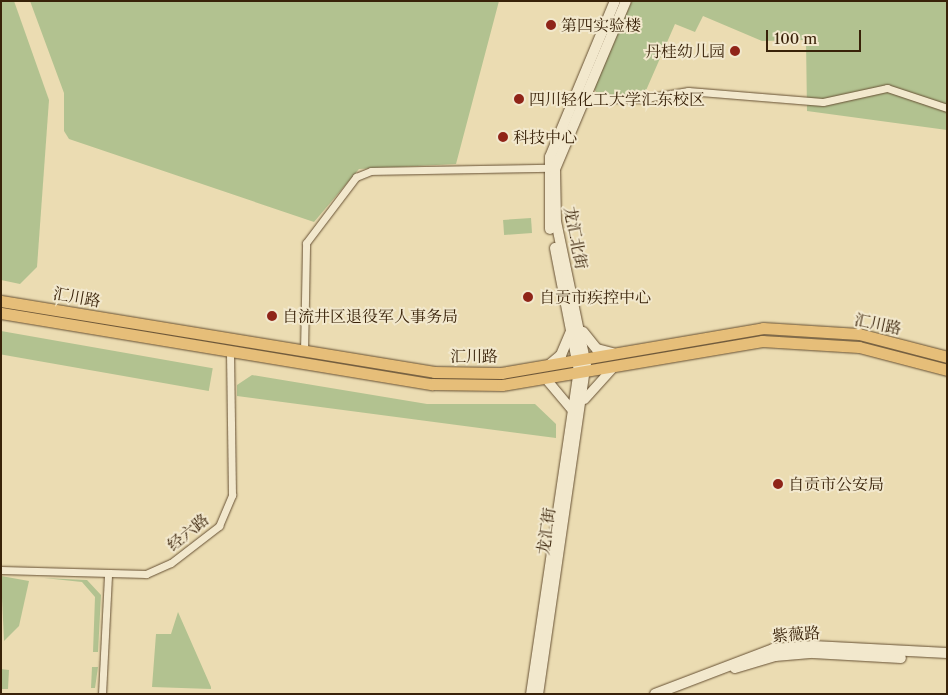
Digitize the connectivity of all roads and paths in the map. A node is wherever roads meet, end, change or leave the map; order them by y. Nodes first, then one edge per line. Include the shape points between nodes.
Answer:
1 (615, 1) edge
2 (626, 1) edge
3 (583, 99) junction
4 (947, 108) edge
5 (547, 168) junction
6 (1, 301) edge
7 (1, 312) edge
8 (575, 324) junction
9 (230, 352) junction
10 (304, 352) junction
11 (618, 354) junction
12 (947, 357) edge
13 (582, 361) junction
14 (547, 366) junction
15 (612, 368) junction
16 (947, 370) edge
17 (580, 374) junction
18 (546, 379) junction
19 (576, 409) junction
20 (1, 570) edge
21 (108, 576) junction
22 (947, 653) edge
23 (947, 660) edge
24 (102, 694) edge
25 (530, 694) edge
26 (538, 694) edge
27 (656, 694) edge
28 (672, 694) edge

1 - 5 main road, 龙汇北街
2 - 3 main road, 龙汇北街
3 - 4 street via 633,100 688,91 823,102 887,88
3 - 8 main road, 龙汇北街 via 557,157 554,186 556,222
5 - 8 main road, 龙汇北街 via 549,224
5 - 10 street via 370,171 356,178 306,243
6 - 10 main road, 汇川路
7 - 9 main road, 汇川路
8 - 11 main road via 597,349
8 - 13 main road, 龙汇北街
8 - 14 main road via 561,355
9 - 18 main road, 汇川路 via 432,384 502,385
9 - 21 street, 经六路 via 232,495 226,518 163,568 136,576
10 - 14 main road, 汇川路 via 434,372 501,373
11 - 12 main road, 汇川路 via 763,328 860,334
11 - 13 main road, 汇川路
13 - 14 main road, 汇川路
13 - 17 main road, 龙汇北街
15 - 16 main road, 汇川路 via 762,341 859,346
15 - 17 main road, 汇川路
15 - 19 street via 587,391
17 - 18 main road, 汇川路
17 - 19 street, 龙汇街
18 - 19 street
19 - 25 street, 龙汇街
19 - 26 street, 龙汇街
20 - 21 street, 经六路
21 - 24 street
22 - 27 main road, 紫薇路 via 813,646 773,649
23 - 28 main road, 紫薇路 via 813,653 775,656

